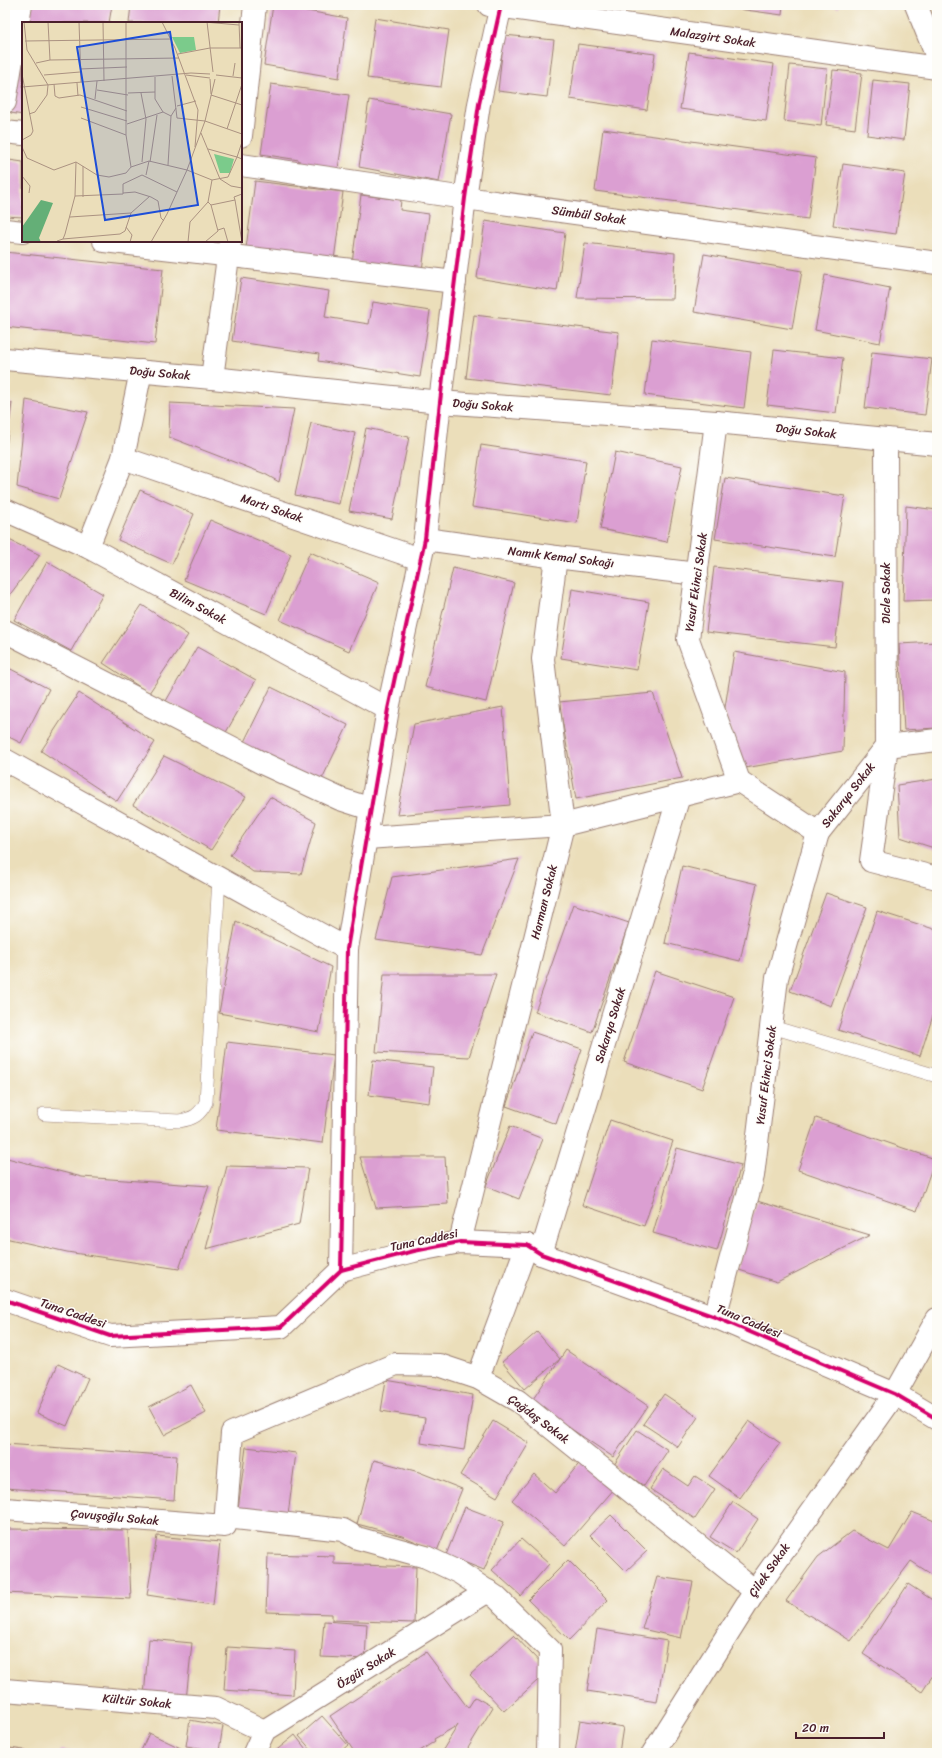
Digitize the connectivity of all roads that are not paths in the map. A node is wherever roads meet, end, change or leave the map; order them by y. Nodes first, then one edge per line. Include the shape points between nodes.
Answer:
1 (21, 5) edge
2 (255, 5) edge
3 (916, 5) edge
4 (497, 6) edge
5 (937, 57) edge
6 (937, 68) edge
7 (5, 102) edge
8 (242, 127) edge
9 (5, 132) edge
10 (22, 134) edge
11 (242, 165) edge
12 (465, 198) junction
13 (5, 230) edge
14 (22, 232) edge
15 (122, 242) edge
16 (229, 248) edge
17 (937, 263) edge
18 (455, 282) junction
19 (5, 359) edge
20 (141, 371) junction
21 (212, 378) junction
22 (440, 402) junction
23 (716, 422) junction
24 (886, 439) junction
25 (937, 444) edge
26 (123, 458) junction
27 (5, 510) edge
28 (88, 547) junction
29 (422, 549) junction
30 (556, 557) junction
31 (697, 574) junction
32 (5, 631) edge
33 (388, 709) junction
34 (937, 740) edge
35 (887, 746) junction
36 (5, 760) edge
37 (739, 781) junction
38 (679, 796) junction
39 (371, 809) junction
40 (563, 825) junction
41 (818, 833) junction
42 (366, 838) junction
43 (219, 878) junction
44 (937, 878) edge
45 (347, 949) junction
46 (772, 1027) junction
47 (937, 1076) edge
48 (44, 1114) dead end
49 (460, 1242) junction
50 (534, 1249) junction
51 (341, 1270) junction
52 (5, 1300) edge
53 (714, 1317) junction
54 (937, 1319) edge
55 (478, 1378) junction
56 (895, 1394) junction
57 (937, 1419) edge
58 (5, 1509) edge
59 (226, 1522) junction
60 (754, 1590) junction
61 (488, 1591) junction
62 (5, 1690) edge
63 (264, 1731) junction
64 (254, 1753) edge
65 (548, 1753) edge
66 (653, 1753) edge

1 - 7 street
2 - 8 street
3 - 5 street
4 - 6 street, Malazgirt Sokak
4 - 12 street
9 - 10 street
11 - 12 street, Sümbül Sokak
12 - 17 street, Sümbül Sokak
12 - 18 street
13 - 14 street
15 - 16 street
16 - 18 street
16 - 21 street
18 - 22 street
19 - 20 street, Doğu Sokak
20 - 21 street, Doğu Sokak
20 - 26 street
21 - 22 street, Doğu Sokak
22 - 23 street, Doğu Sokak
22 - 29 street
23 - 24 street, Doğu Sokak
23 - 31 street, Yusuf Ekinci Sokak
24 - 25 street, Doğu Sokak
24 - 35 street, Dicle Sokak
26 - 28 street
26 - 29 street, Martı Sokak
27 - 28 street, Bilim Sokak
28 - 33 street, Bilim Sokak
29 - 30 street, Namık Kemal Sokağı
29 - 33 street
30 - 31 street, Namık Kemal Sokağı
30 - 40 street, Harman Sokak via 543,659
31 - 37 street, Yusuf Ekinci Sokak via 688,639
32 - 39 street via 262,763 340,799
33 - 39 street
34 - 35 street
35 - 41 street, Sakarya Sokak
35 - 44 street, Dicle Sokak via 871,861
36 - 43 street
37 - 38 street
37 - 41 street, Sakarya Sokak
38 - 40 street
38 - 50 street, Sakarya Sokak
39 - 42 street
40 - 42 street
40 - 49 street, Harman Sokak
41 - 46 street, Yusuf Ekinci Sokak via 778,978
42 - 45 street
43 - 45 street
43 - 48 lane via 206,1102 203,1109 189,1120 179,1121
45 - 51 street
46 - 47 lane
46 - 53 street, Yusuf Ekinci Sokak via 753,1176
49 - 50 street, Tuna Caddesi
49 - 51 street, Tuna Caddesi
50 - 53 street, Tuna Caddesi
50 - 55 street, Sakarya Sokak
51 - 52 street, Tuna Caddesi via 281,1326 110,1336
53 - 56 street, Tuna Caddesi
54 - 56 street, Çilek Sokak
55 - 59 street, Çağdaş Sokak via 439,1365 396,1364 232,1433
55 - 60 street, Çağdaş Sokak via 518,1401
56 - 57 street, Tuna Caddesi
56 - 60 street, Çilek Sokak
58 - 59 street, Çavuşoğlu Sokak
59 - 61 street via 343,1530 357,1538 426,1557 460,1572
60 - 66 street, Çilek Sokak
61 - 63 street, Özgür Sokak
61 - 65 street via 550,1650
62 - 63 street, Kültür Sokak via 216,1708
63 - 64 street

